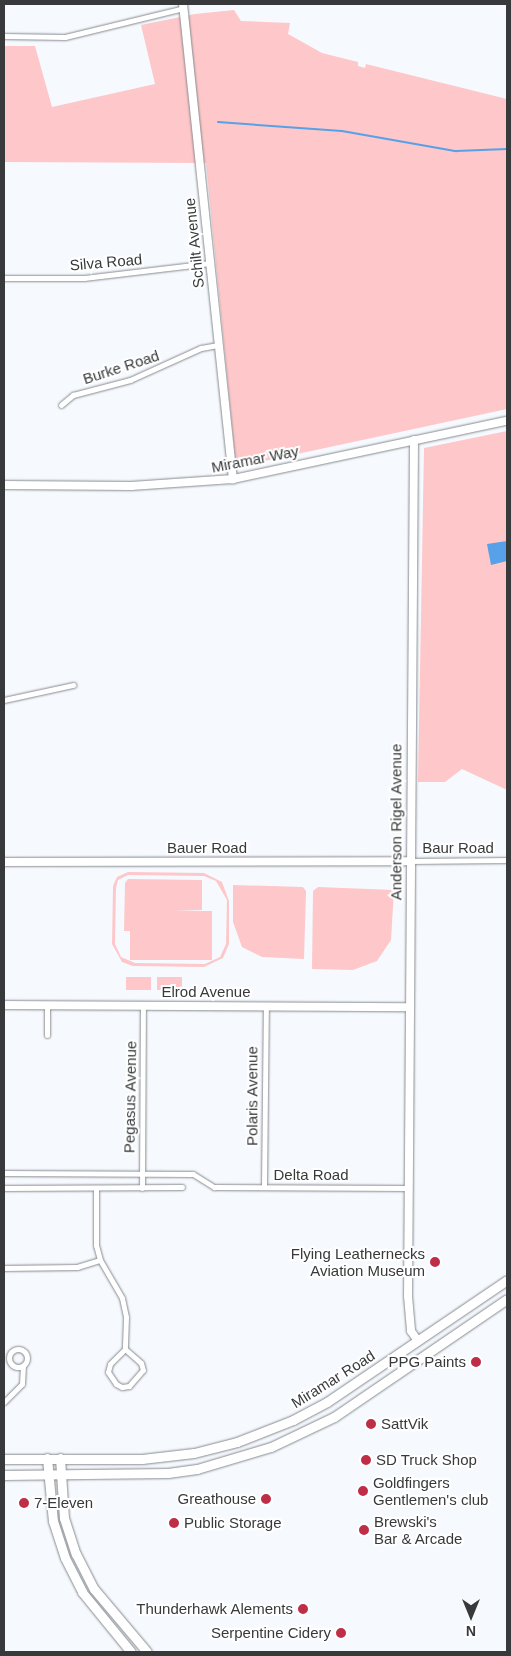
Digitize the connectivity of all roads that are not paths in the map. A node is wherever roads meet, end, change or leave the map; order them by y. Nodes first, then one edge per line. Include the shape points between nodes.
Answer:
1 (184, 6) edge
2 (4, 36) edge
3 (210, 263) junction
4 (4, 278) edge
5 (218, 345) junction
6 (61, 405) dead end
7 (507, 421) edge
8 (414, 440) junction
9 (233, 479) junction
10 (4, 485) edge
11 (72, 685) dead end
12 (4, 700) edge
13 (507, 860) edge
14 (410, 861) junction
15 (4, 862) edge
16 (4, 1005) edge
17 (47, 1005) junction
18 (143, 1006) junction
19 (266, 1006) junction
20 (409, 1007) junction
21 (47, 1035) dead end
22 (4, 1174) edge
23 (142, 1174) junction
24 (182, 1187) dead end
25 (264, 1187) junction
26 (4, 1188) edge
27 (96, 1188) junction
28 (142, 1188) junction
29 (407, 1188) junction
30 (100, 1260) junction
31 (4, 1268) edge
32 (507, 1280) edge
33 (507, 1299) edge
34 (418, 1341) junction
35 (125, 1349) junction
36 (23, 1366) dead end
37 (4, 1402) edge
38 (47, 1458) junction
39 (60, 1458) junction
40 (4, 1459) edge
41 (4, 1475) edge
42 (48, 1475) junction
43 (61, 1475) junction
44 (132, 1652) edge
45 (147, 1652) edge

1 - 2 street via 65,37
1 - 3 street, Schilt Avenue
3 - 4 street, Silva Road via 84,278
3 - 5 street, Schilt Avenue
5 - 6 street, Burke Road via 201,348 130,380 73,395
5 - 9 street, Schilt Avenue
7 - 8 street, Miramar Way
8 - 9 street, Miramar Way
8 - 14 street, Anderson Rigel Avenue
9 - 10 street, Miramar Way via 140,485
11 - 12 street
13 - 14 street, Baur Road
14 - 15 street, Bauer Road
14 - 20 street, Anderson Rigel Avenue
16 - 17 street, Elrod Avenue
17 - 18 street, Elrod Avenue
17 - 21 street
18 - 19 street, Elrod Avenue
18 - 23 street, Pegasus Avenue
19 - 20 street, Elrod Avenue
19 - 25 street, Polaris Avenue
20 - 29 street, Anderson Rigel Avenue
22 - 23 street
23 - 25 street, Delta Road via 193,1174 214,1187
23 - 28 street, Pegasus Avenue
24 - 28 street
25 - 29 street, Delta Road
26 - 27 street
27 - 28 street
27 - 30 street via 96,1245
29 - 34 street, Anderson Rigel Avenue via 408,1304 411,1331
30 - 31 street via 77,1268
30 - 35 street via 122,1298 126,1317
32 - 34 main road, Miramar Road
33 - 43 main road, Miramar Road via 334,1417 271,1448 197,1469 168,1473
34 - 39 main road, Miramar Road via 327,1402 293,1420 237,1442 167,1457
35 - 35 street via 142,1363 143,1370 129,1386 122,1387 108,1372 110,1364
36 - 37 street via 22,1384
38 - 39 main road, Miramar Road
38 - 40 main road, Miramar Road
38 - 42 main road
39 - 43 main road
41 - 42 main road, Miramar Road
42 - 43 main road, Miramar Road
42 - 44 main road via 53,1521 82,1592
43 - 45 main road via 64,1518 88,1580

